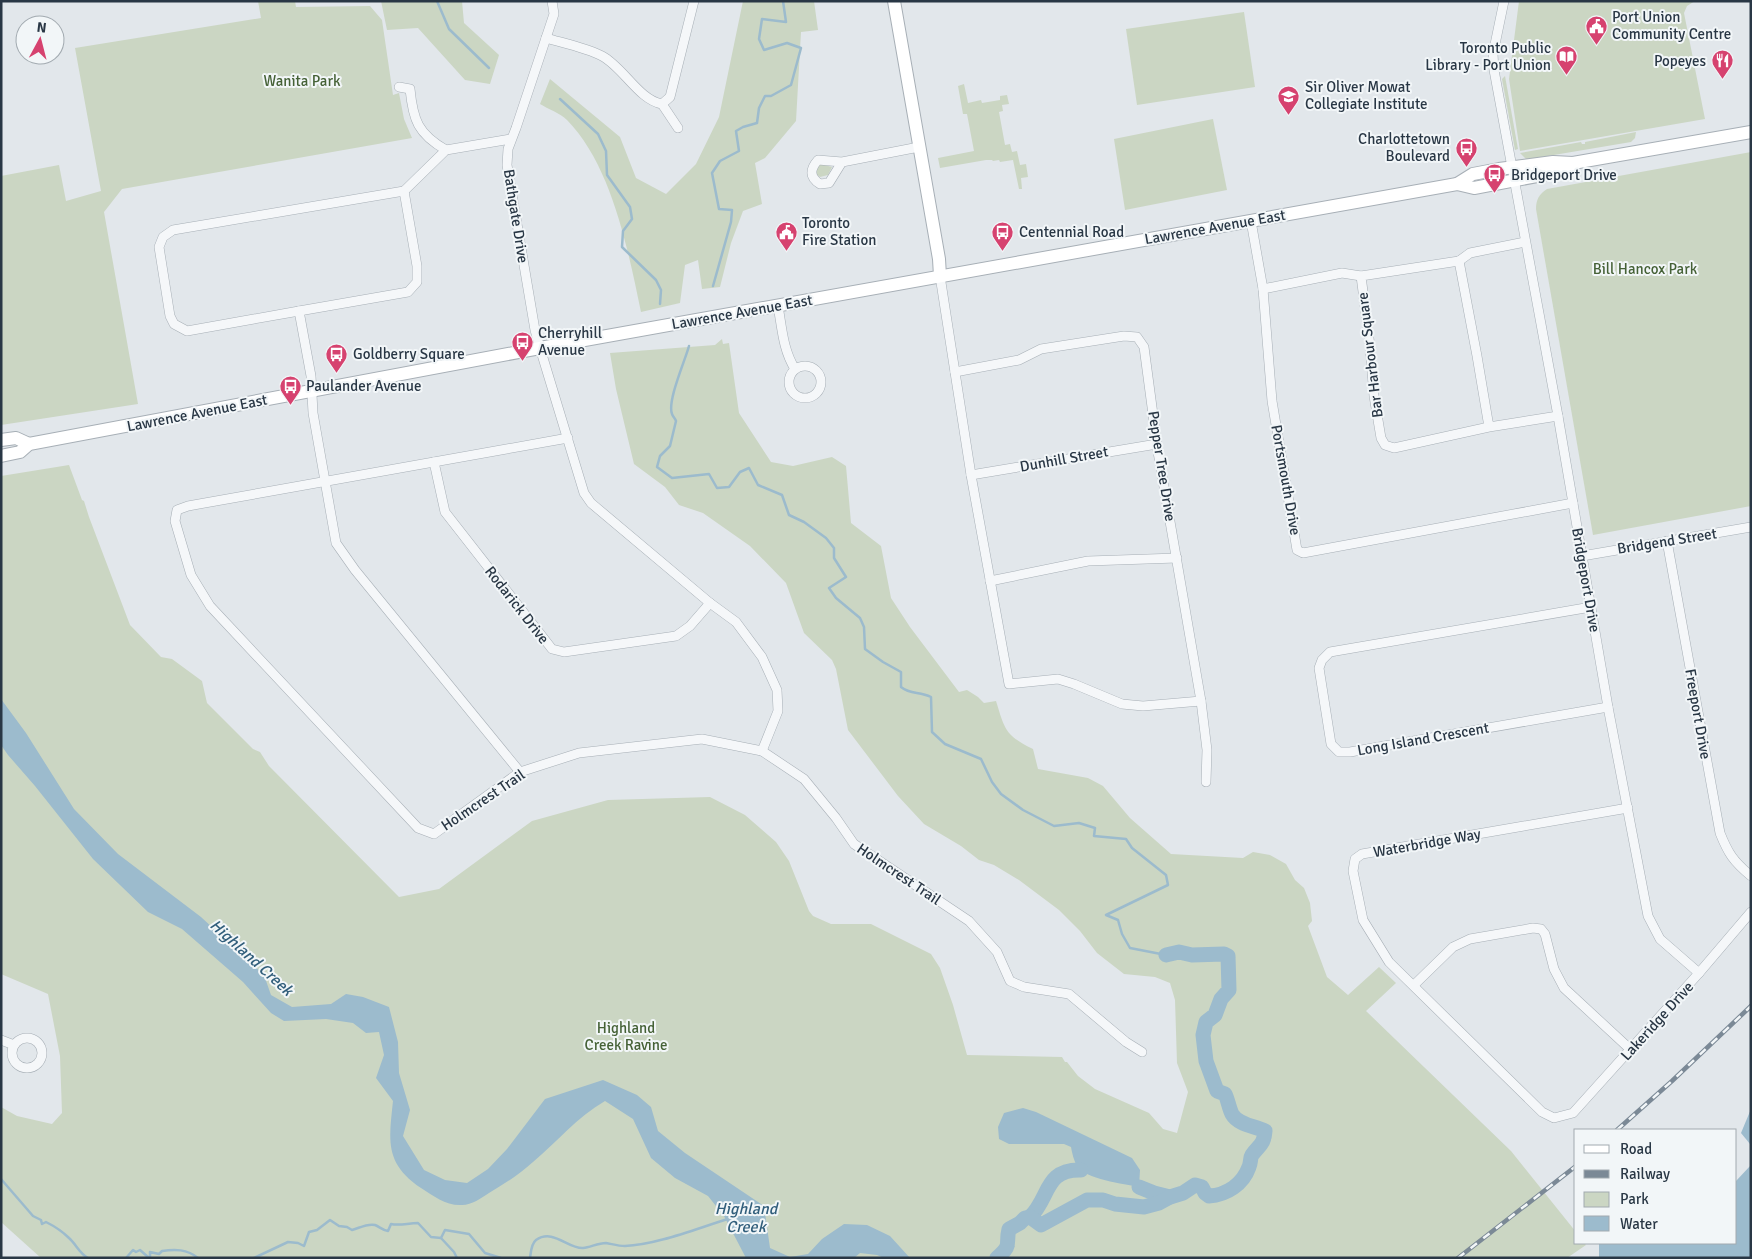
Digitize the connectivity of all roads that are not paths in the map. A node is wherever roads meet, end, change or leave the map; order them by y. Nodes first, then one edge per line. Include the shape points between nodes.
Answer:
1 (552, 1) edge
2 (694, 1) edge
3 (894, 1) edge
4 (1504, 1) edge
5 (546, 38) junction
6 (399, 87) dead end
7 (662, 104) junction
8 (678, 128) dead end
9 (1751, 132) edge
10 (511, 139) junction
11 (919, 147) junction
12 (446, 150) junction
13 (842, 162) dead end
14 (1513, 174) junction
15 (404, 191) junction
16 (1251, 221) junction
17 (1525, 242) junction
18 (1459, 261) junction
19 (940, 276) junction
20 (1360, 276) junction
21 (1263, 288) junction
22 (778, 306) junction
23 (300, 311) junction
24 (540, 348) junction
25 (795, 369) dead end
26 (955, 372) junction
27 (311, 391) junction
28 (1558, 416) junction
29 (1489, 427) junction
30 (568, 438) junction
31 (1, 440) edge
32 (29, 444) junction
33 (1157, 444) junction
34 (1, 456) edge
35 (434, 462) junction
36 (971, 475) junction
37 (324, 482) junction
38 (1573, 503) junction
39 (1751, 528) edge
40 (1667, 541) junction
41 (1582, 556) junction
42 (1177, 558) junction
43 (990, 581) junction
44 (710, 603) junction
45 (1591, 607) junction
46 (1200, 701) junction
47 (1608, 707) junction
48 (762, 750) junction
49 (520, 772) junction
50 (1206, 782) dead end
51 (1628, 808) junction
52 (1751, 876) edge
53 (1751, 912) edge
54 (1699, 973) junction
55 (1414, 985) junction
56 (1, 1040) edge
57 (14, 1045) dead end
58 (1631, 1050) junction
59 (1142, 1052) dead end
60 (1554, 1118) joint

1 - 5 street, Bathgate Drive via 554,14
2 - 7 street via 670,97
3 - 11 main road
4 - 14 street via 1493,54
5 - 7 street via 602,56 652,102
5 - 10 street, Bathgate Drive
6 - 12 street via 410,89 414,119 423,132
7 - 8 street
9 - 14 main road, Lawrence Avenue East via 1573,164 1553,162
10 - 12 street
10 - 24 street, Bathgate Drive via 507,165
11 - 13 street
11 - 19 main road via 940,259
12 - 15 street
14 - 16 main road, Lawrence Avenue East via 1473,174 1457,184
14 - 17 street, Bridgeport Drive
15 - 23 street via 417,282 408,292
15 - 23 street via 173,230 163,237 159,247 174,324 187,331
16 - 19 main road, Lawrence Avenue East
16 - 21 street, Portsmouth Drive
17 - 18 street, Bar Harbour Square via 1470,253
17 - 28 street, Bridgeport Drive
18 - 20 street, Bar Harbour Square
18 - 29 street
19 - 22 main road, Lawrence Avenue East
19 - 26 street
20 - 21 street via 1342,273
20 - 29 street, Bar Harbour Square via 1374,396 1385,445 1394,448
21 - 38 street, Portsmouth Drive via 1272,401 1297,550 1303,552
22 - 24 main road, Lawrence Avenue East
22 - 25 street via 785,346
23 - 27 street
24 - 27 main road, Lawrence Avenue East
24 - 30 street
26 - 33 street, Pepper Tree Drive via 1018,360 1041,349 1124,336 1137,337 1144,347
26 - 36 street
27 - 32 main road, Lawrence Avenue East
27 - 37 street
28 - 29 street, Bar Harbour Square
28 - 38 street, Bridgeport Drive
30 - 35 street, Holmcrest Trail
30 - 44 street via 584,493 591,503
31 - 32 main road, Lawrence Avenue East via 16,438
32 - 34 main road, Lawrence Avenue East via 20,452
33 - 36 street, Dunhill Street
33 - 42 street, Pepper Tree Drive
35 - 37 street, Holmcrest Trail
35 - 44 street, Rodarick Drive via 445,512 552,649 564,652 676,636 690,626
36 - 43 street
37 - 49 street via 336,543
37 - 49 street, Holmcrest Trail via 177,510 175,521 191,575 210,606 418,828 434,834
38 - 41 street, Bridgeport Drive
39 - 40 street, Bridgend Street
40 - 41 street, Bridgend Street
40 - 52 street, Freeport Drive via 1720,833 1736,863
41 - 45 street, Bridgeport Drive
42 - 43 street via 1088,561
42 - 46 street, Pepper Tree Drive
43 - 46 street via 1009,684 1058,679 1122,704 1142,706
44 - 48 street via 736,622 762,656 777,690 778,712
45 - 47 street, Bridgeport Drive
45 - 47 street, Long Island Crescent via 1330,652 1319,668 1331,744 1339,752 1350,752
46 - 50 street, Pepper Tree Drive via 1207,750
47 - 51 street, Bridgeport Drive
48 - 49 street, Holmcrest Trail via 702,739 578,753
48 - 59 street, Holmcrest Trail via 804,779 854,844 969,921 997,952 1010,981 1024,987 1070,994
51 - 54 street, Bridgeport Drive via 1650,921 1660,939
51 - 55 street, Waterbridge Way via 1362,854 1355,859 1353,871 1363,920 1389,962
53 - 54 street, Lakeridge Drive
54 - 58 street, Lakeridge Drive
55 - 58 street via 1453,947 1470,939 1541,929 1564,988
55 - 60 street, Waterbridge Way via 1542,1112
56 - 57 street
58 - 60 street, Lakeridge Drive via 1572,1113

